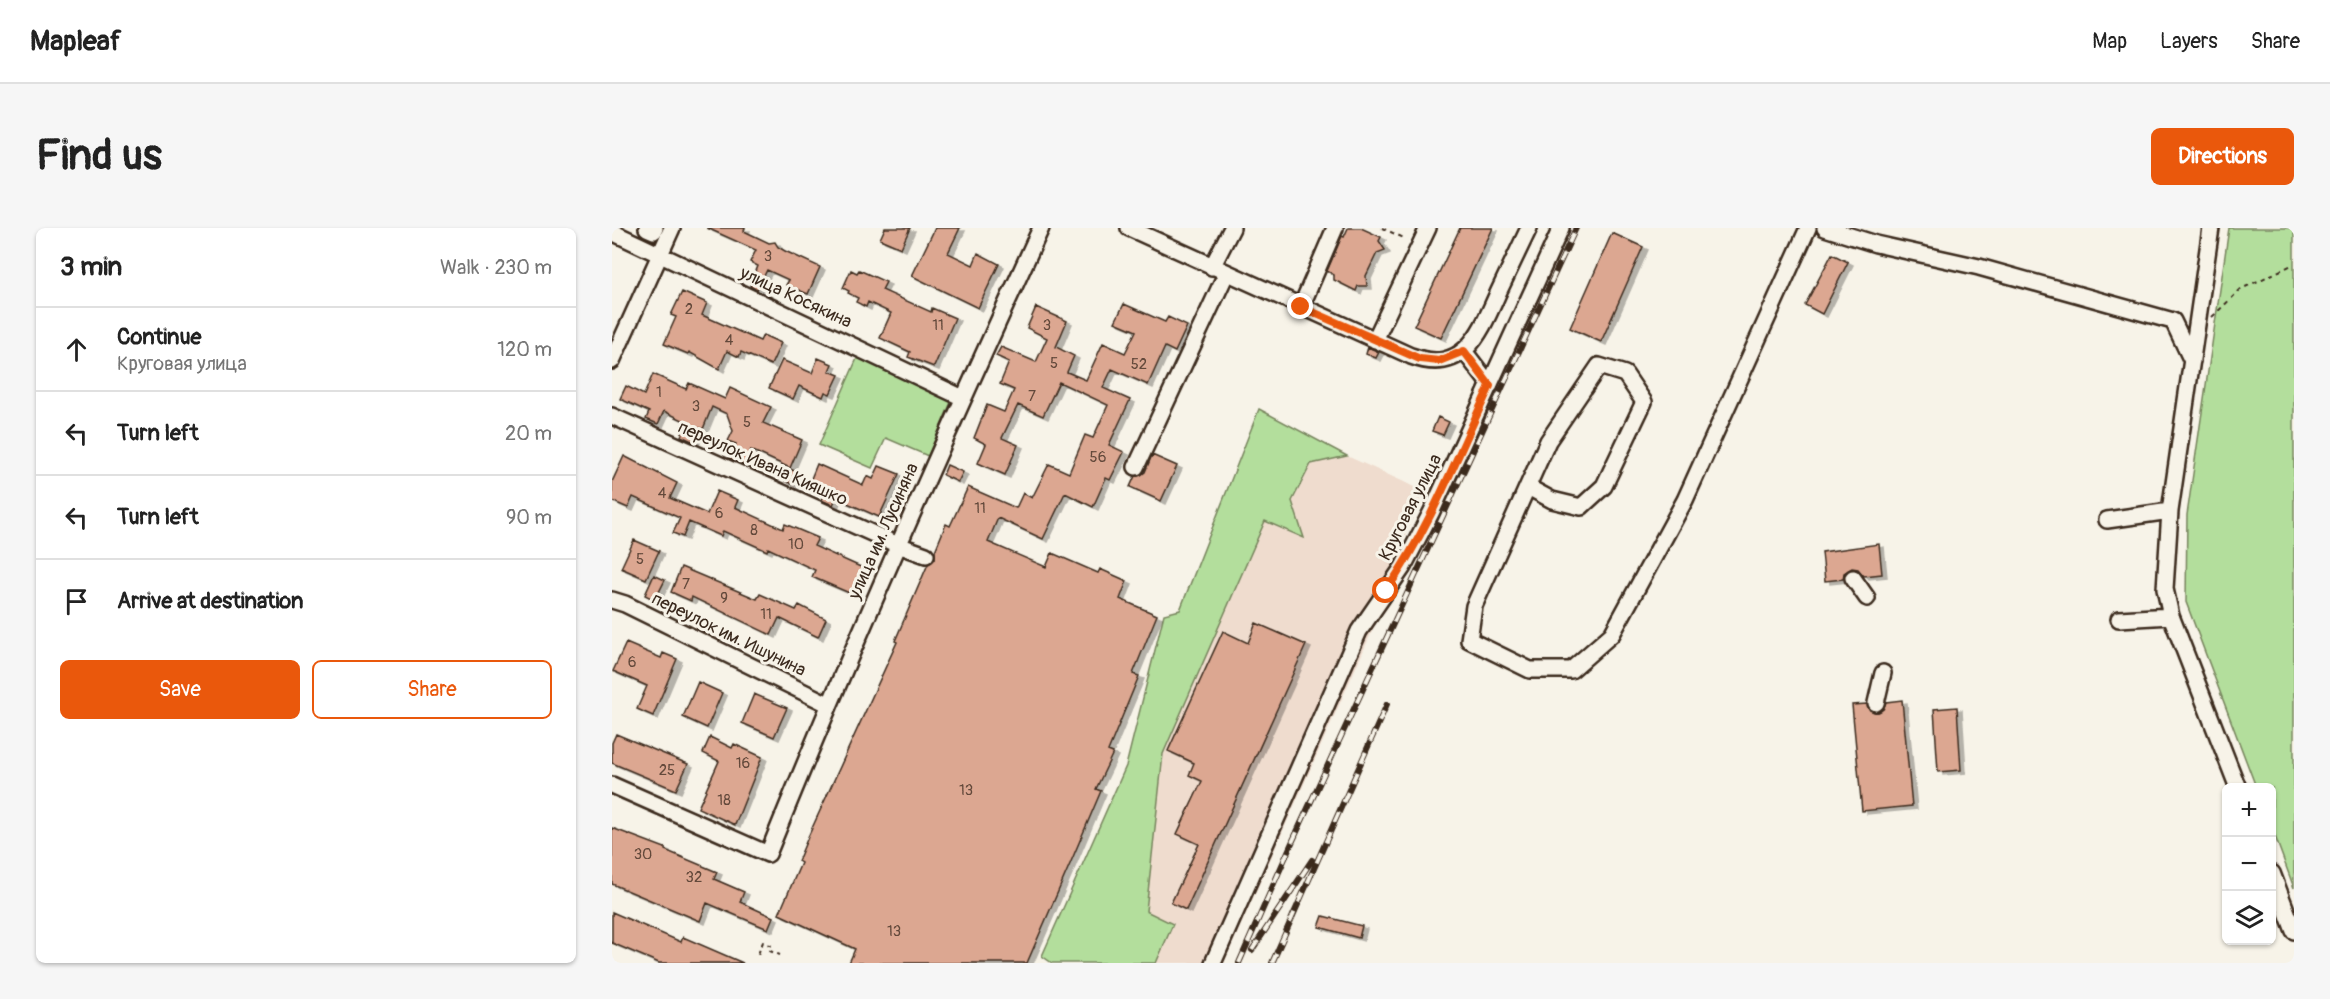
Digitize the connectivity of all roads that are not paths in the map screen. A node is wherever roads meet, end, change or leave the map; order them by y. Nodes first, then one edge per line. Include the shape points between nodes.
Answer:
1 (647, 228) edge
2 (655, 228) edge
3 (672, 228) edge
4 (1041, 228) edge
5 (1129, 228) edge
6 (1232, 228) edge
7 (1335, 228) edge
8 (1428, 228) edge
9 (1529, 228) edge
10 (1561, 228) edge
11 (1808, 228) edge
12 (1825, 228) edge
13 (2211, 228) edge
14 (612, 232) edge
15 (659, 254) junction
16 (1219, 270) junction
17 (1301, 307) junction
18 (1375, 340) junction
19 (1464, 351) junction
20 (2192, 361) junction
21 (612, 362) edge
22 (1490, 386) junction
23 (963, 398) junction
24 (612, 416) edge
25 (1136, 467) dead end
26 (1528, 487) junction
27 (2170, 512) junction
28 (2107, 520) dead end
29 (898, 544) junction
30 (926, 555) dead end
31 (1853, 578) dead end
32 (1866, 598) dead end
33 (612, 600) edge
34 (2171, 616) junction
35 (2119, 619) dead end
36 (1883, 673) dead end
37 (1876, 703) dead end
38 (828, 704) junction
39 (2236, 783) edge
40 (612, 785) edge
41 (2276, 886) edge
42 (2294, 931) edge
43 (1213, 963) edge

1 - 2 street
3 - 15 street
4 - 23 street, улица им. Лусиняна
5 - 16 street
6 - 16 street
7 - 17 street
8 - 18 street
9 - 19 street via 1479,334
10 - 22 street, Круговая улица
11 - 26 street via 1684,500 1612,633 1571,670 1530,670 1469,640 1474,606
12 - 20 street via 2173,321
13 - 20 street
14 - 15 street, улица Косякина
15 - 21 street
15 - 23 street, улица Косякина
16 - 17 street
16 - 25 street
17 - 18 street
18 - 19 street via 1429,361 1448,359
19 - 22 street
20 - 27 street
22 - 43 street, Круговая улица via 1403,567 1359,631
23 - 29 street, улица им. Лусиняна
24 - 29 street, переулок Ивана Кияшко
26 - 26 street via 1548,441 1599,366 1625,374 1644,402 1604,486 1581,507 1552,500
27 - 28 street
27 - 34 street via 2165,589
29 - 30 street, переулок Ивана Кияшко
29 - 38 street, улица им. Лусиняна
31 - 32 street
33 - 38 street, переулок им. Ишунина
34 - 35 street
34 - 39 street
36 - 37 street
38 - 40 street, улица им. Лусиняна via 768,854
41 - 42 street

